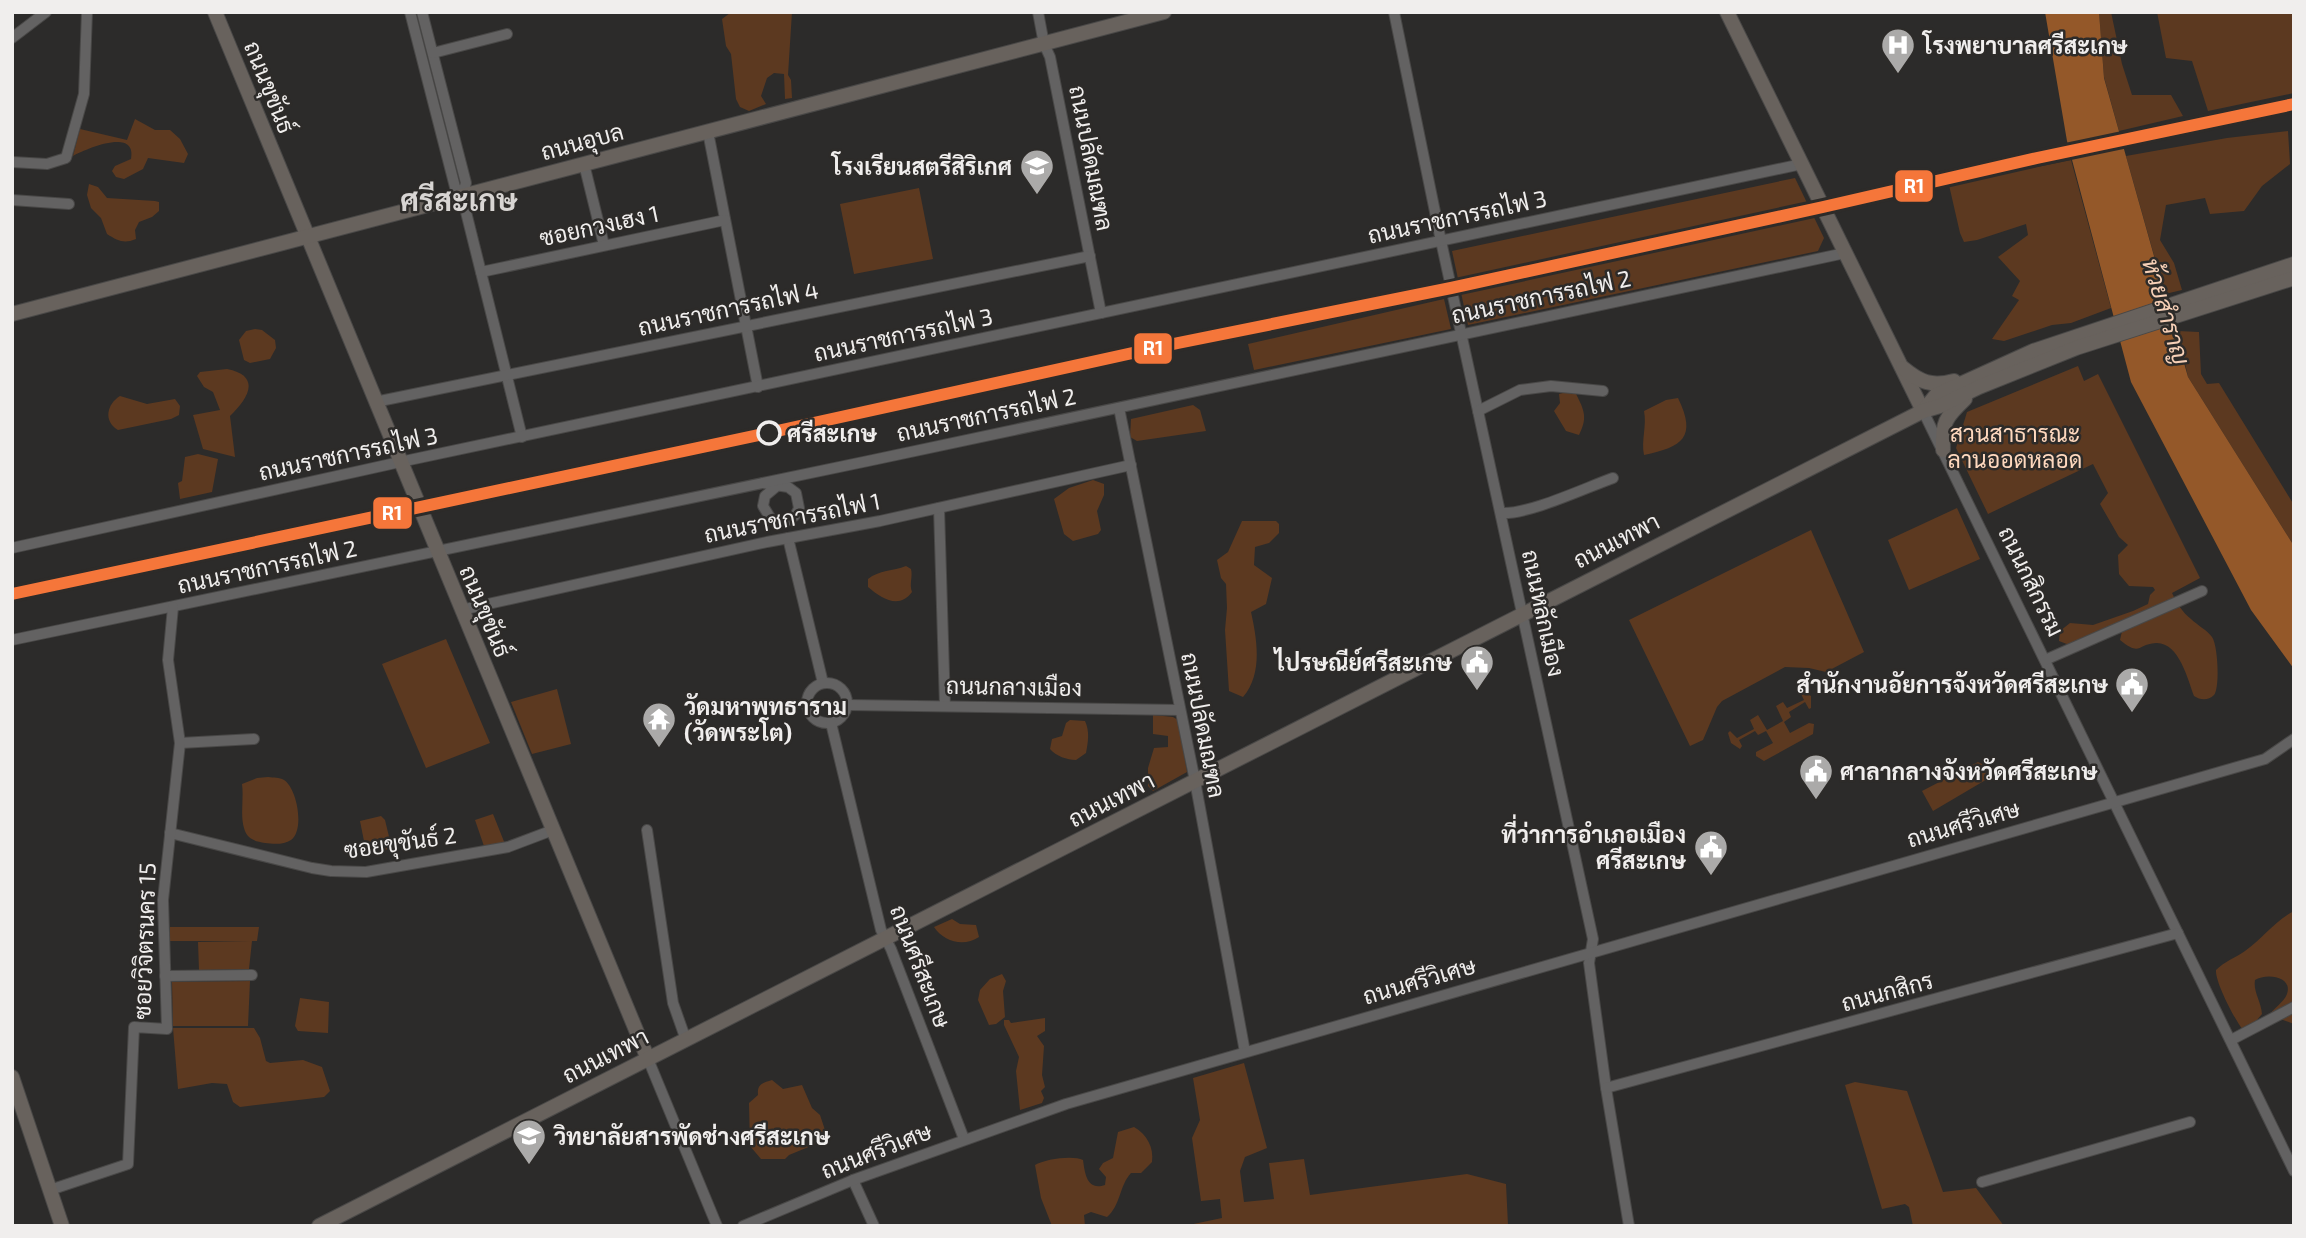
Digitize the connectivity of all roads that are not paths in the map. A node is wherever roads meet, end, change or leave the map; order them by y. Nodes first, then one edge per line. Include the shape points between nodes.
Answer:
1 (46, 12) edge
2 (87, 12) edge
3 (215, 12) edge
4 (410, 12) edge
5 (422, 12) edge
6 (1038, 12) edge
7 (1164, 12) edge
8 (1394, 12) edge
9 (1727, 12) edge
10 (507, 34) dead end
11 (12, 38) edge
12 (1044, 44) junction
13 (433, 53) junction
14 (708, 132) junction
15 (12, 162) edge
16 (584, 164) junction
17 (1802, 164) junction
18 (462, 196) junction
19 (12, 200) edge
20 (69, 204) dead end
21 (725, 220) junction
22 (306, 236) junction
23 (1441, 241) junction
24 (604, 246) junction
25 (1845, 253) junction
26 (1090, 256) junction
27 (2294, 264) edge
28 (481, 272) junction
29 (2294, 278) edge
30 (2219, 295) junction
31 (1101, 313) junction
32 (12, 314) edge
33 (746, 326) junction
34 (1461, 335) junction
35 (1899, 365) junction
36 (507, 375) junction
37 (1977, 381) junction
38 (758, 387) junction
39 (1602, 391) dead end
40 (375, 402) junction
41 (1119, 408) junction
42 (1478, 411) junction
43 (1923, 411) junction
44 (522, 437) junction
45 (1943, 450) junction
46 (400, 462) junction
47 (1131, 466) junction
48 (806, 473) junction
49 (1613, 478) dead end
50 (777, 482) junction
51 (796, 493) junction
52 (939, 508) junction
53 (1501, 513) junction
54 (794, 517) junction
55 (775, 522) junction
56 (808, 534) junction
57 (788, 538) junction
58 (767, 542) junction
59 (12, 548) edge
60 (438, 552) junction
61 (2202, 591) dead end
62 (173, 607) junction
63 (461, 610) junction
64 (1523, 613) junction
65 (12, 640) edge
66 (2045, 660) junction
67 (823, 683) junction
68 (848, 705) junction
69 (945, 706) junction
70 (1180, 710) junction
71 (831, 723) junction
72 (2294, 739) edge
73 (254, 740) dead end
74 (180, 743) junction
75 (1195, 781) junction
76 (2115, 802) junction
77 (553, 830) junction
78 (647, 830) dead end
79 (170, 833) junction
80 (2178, 933) junction
81 (885, 938) junction
82 (1591, 952) junction
83 (252, 975) dead end
84 (165, 976) junction
85 (2294, 1007) edge
86 (686, 1040) junction
87 (2231, 1040) junction
88 (1245, 1052) junction
89 (648, 1059) junction
90 (12, 1077) edge
91 (1605, 1088) junction
92 (2190, 1122) dead end
93 (964, 1139) junction
94 (2294, 1171) edge
95 (853, 1180) junction
96 (1982, 1182) dead end
97 (50, 1191) junction
98 (62, 1226) edge
99 (319, 1226) edge
100 (717, 1226) edge
101 (743, 1226) edge
102 (874, 1226) edge
103 (1629, 1226) edge

1 - 11 street
2 - 15 street via 84,94 66,158 47,163
3 - 22 main road, ถนนขุขันธ์
4 - 18 street via 455,187
5 - 13 street
6 - 12 street, ถนนปลัดมณฑล
7 - 12 main road, ถนนอุบล
8 - 23 street, ถนนหลักเมือง
9 - 17 main road, ถนนกสิกรรม
10 - 13 street
12 - 14 main road, ถนนอุบล
12 - 26 street, ถนนปลัดมณฑล
13 - 18 street via 466,183
14 - 16 main road, ถนนอุบล
14 - 21 street
16 - 18 main road, ถนนอุบล
16 - 24 street
17 - 23 street, ถนนราชการรถไฟ 3
17 - 25 main road, ถนนกสิกรรม
18 - 22 main road, ถนนอุบล
18 - 28 street
19 - 20 street
21 - 24 street, ซอยกวงเฮง 1
21 - 33 street
22 - 32 main road, ถนนอุบล
22 - 40 main road, ถนนขุขันธ์
23 - 31 street, ถนนราชการรถไฟ 3
23 - 34 street, ถนนหลักเมือง
24 - 28 street, ซอยกวงเฮง 1
25 - 34 street, ถนนราชการรถไฟ 2
25 - 35 main road, ถนนกสิกรรม
26 - 31 street, ถนนปลัดมณฑล
26 - 33 street, ถนนราชการรถไฟ 4
27 - 30 main road
28 - 36 street
29 - 30 main road
30 - 37 main road via 2074,342
31 - 38 street, ถนนราชการรถไฟ 3
33 - 36 street, ถนนราชการรถไฟ 4
33 - 38 street
34 - 41 street, ถนนราชการรถไฟ 2
34 - 42 street, ถนนหลักเมือง
35 - 37 main road via 1932,385
35 - 43 main road, ถนนกสิกรรม
36 - 40 street, ถนนราชการรถไฟ 4
36 - 44 street
37 - 43 main road, ถนนเทพา
37 - 45 main road via 1949,414 1942,430
38 - 44 street, ถนนราชการรถไฟ 3
39 - 42 street via 1551,386 1520,390
40 - 46 main road, ถนนขุขันธ์
41 - 47 street, ถนนปลัดมณฑล
41 - 48 street, ถนนราชการรถไฟ 2
42 - 53 street, ถนนหลักเมือง
43 - 45 street, ถนนกสิกรรม
43 - 64 main road, ถนนเทพา
44 - 46 street, ถนนราชการรถไฟ 3
45 - 66 street, ถนนกสิกรรม
46 - 59 street, ถนนราชการรถไฟ 3
46 - 60 main road, ถนนขุขันธ์
47 - 52 street, ถนนราชการรถไฟ 1
47 - 70 street, ถนนปลัดมณฑล
48 - 50 street, ถนนราชการรถไฟ 2
48 - 51 street
49 - 53 street via 1510,514
50 - 51 street
50 - 55 street via 763,501 764,511
50 - 60 street, ถนนราชการรถไฟ 2
51 - 54 street via 800,503
52 - 56 street, ถนนราชการรถไฟ 1
52 - 69 street
53 - 64 street, ถนนหลักเมือง
54 - 55 street
54 - 56 street
55 - 58 street
56 - 57 street, ถนนราชการรถไฟ 1
57 - 58 street, ถนนราชการรถไฟ 1
57 - 67 street
58 - 63 street, ถนนราชการรถไฟ 1
60 - 62 street, ถนนราชการรถไฟ 2
60 - 63 main road, ถนนขุขันธ์
61 - 66 street
62 - 65 street, ถนนราชการรถไฟ 2
62 - 74 street, ซอยวิจิตรนคร 15 via 168,660
63 - 77 main road, ถนนขุขันธ์
64 - 75 main road, ถนนเทพา
64 - 82 street, ถนนหลักเมือง via 1593,939
66 - 76 street, ถนนกสิกรรม
67 - 68 street via 841,688
67 - 71 street via 808,695 808,711 822,723
68 - 69 street, ถนนกลางเมือง
68 - 71 street via 843,717
69 - 70 street, ถนนกลางเมือง
70 - 75 street, ถนนปลัดมณฑล
71 - 81 street, ถนนศรีสะเกษ
72 - 76 street, ถนนศรีวิเศษ via 2265,759
73 - 74 street
74 - 79 street, ซอยวิจิตรนคร 15
75 - 81 main road, ถนนเทพา
75 - 88 street, ถนนปลัดมณฑล
76 - 80 street, ถนนกสิกรรม
76 - 82 street, ถนนศรีวิเศษ
77 - 79 street, ซอยขุขันธ์ 2 via 508,847 366,872 331,872
77 - 89 main road, ถนนขุขันธ์
78 - 86 street via 673,1003
79 - 84 street, ซอยวิจิตรนคร 15 via 163,900
80 - 87 street, ถนนกสิกรรม
80 - 91 street, ถนนกสิกร
81 - 86 main road, ถนนเทพา
81 - 93 street, ถนนศรีสะเกษ
82 - 88 street, ถนนศรีวิเศษ
82 - 91 street, ถนนหลักเมือง
83 - 84 street
84 - 97 street, ซอยวิจิตรนคร 15 via 167,1029 134,1027 130,1161
85 - 87 street
86 - 89 main road, ถนนเทพา
87 - 94 street, ถนนกสิกรรม
88 - 93 street, ถนนศรีวิเศษ
89 - 99 main road, ถนนเทพา
89 - 100 street, ถนนขุขันธ์
90 - 97 main road
91 - 103 street, ถนนหลักเมือง
92 - 96 street
93 - 95 street, ถนนศรีวิเศษ
95 - 101 street, ถนนศรีวิเศษ
95 - 102 street
97 - 98 main road

